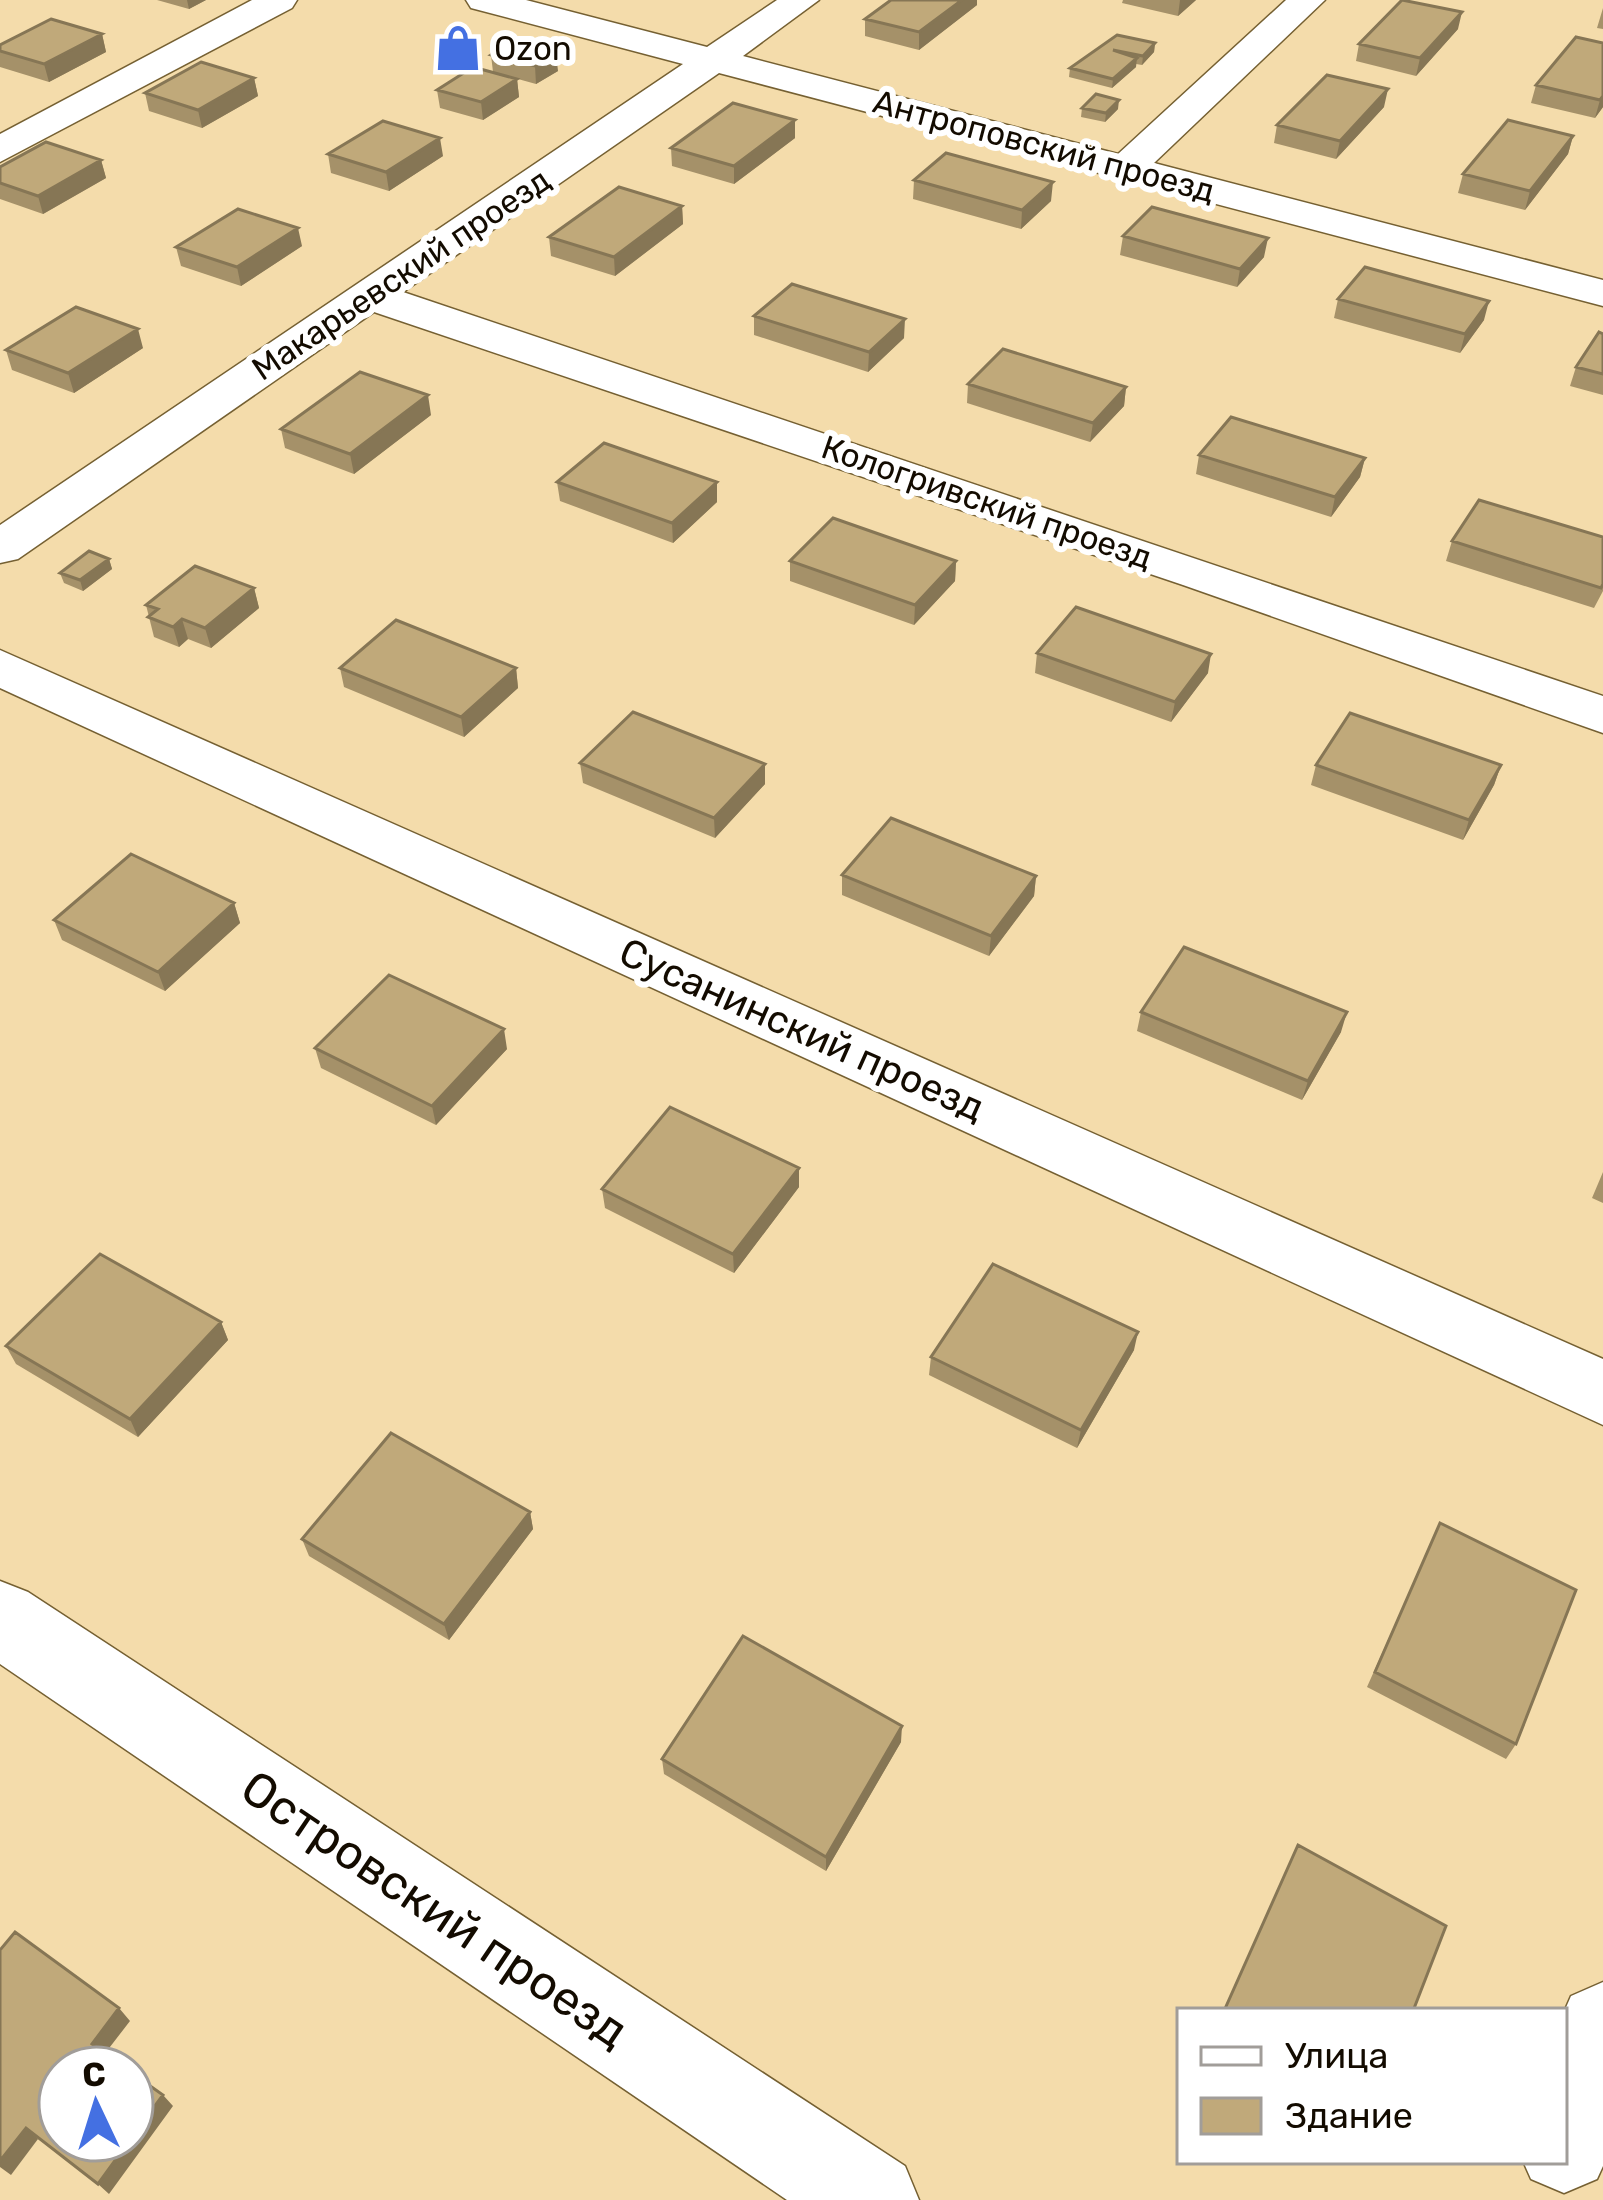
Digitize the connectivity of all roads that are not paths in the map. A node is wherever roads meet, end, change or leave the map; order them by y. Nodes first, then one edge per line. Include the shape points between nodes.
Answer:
1 (279, 0) edge
2 (484, 0) edge
3 (801, 0) edge
4 (1307, 0) edge
5 (713, 60) junction
6 (0, 150) edge
7 (1126, 168) junction
8 (1603, 293) edge
9 (370, 296) junction
10 (0, 548) edge
11 (0, 667) edge
12 (1603, 715) edge
13 (1603, 1393) edge
14 (0, 1618) edge
15 (1603, 2028) edge
16 (1567, 2137) edge
17 (1558, 2164) edge
18 (871, 2200) edge
19 (1546, 2200) edge

1 - 6 street
2 - 5 street, Антроповский проезд
3 - 5 street, Макарьевский проезд
4 - 7 street
5 - 7 street, Антроповский проезд
5 - 9 street, Макарьевский проезд
7 - 8 street, Антроповский проезд
9 - 10 street, Макарьевский проезд
9 - 12 street, Кологривский проезд
11 - 13 street, Сусанинский проезд
14 - 18 street, Островский проезд
15 - 16 street
17 - 19 street

